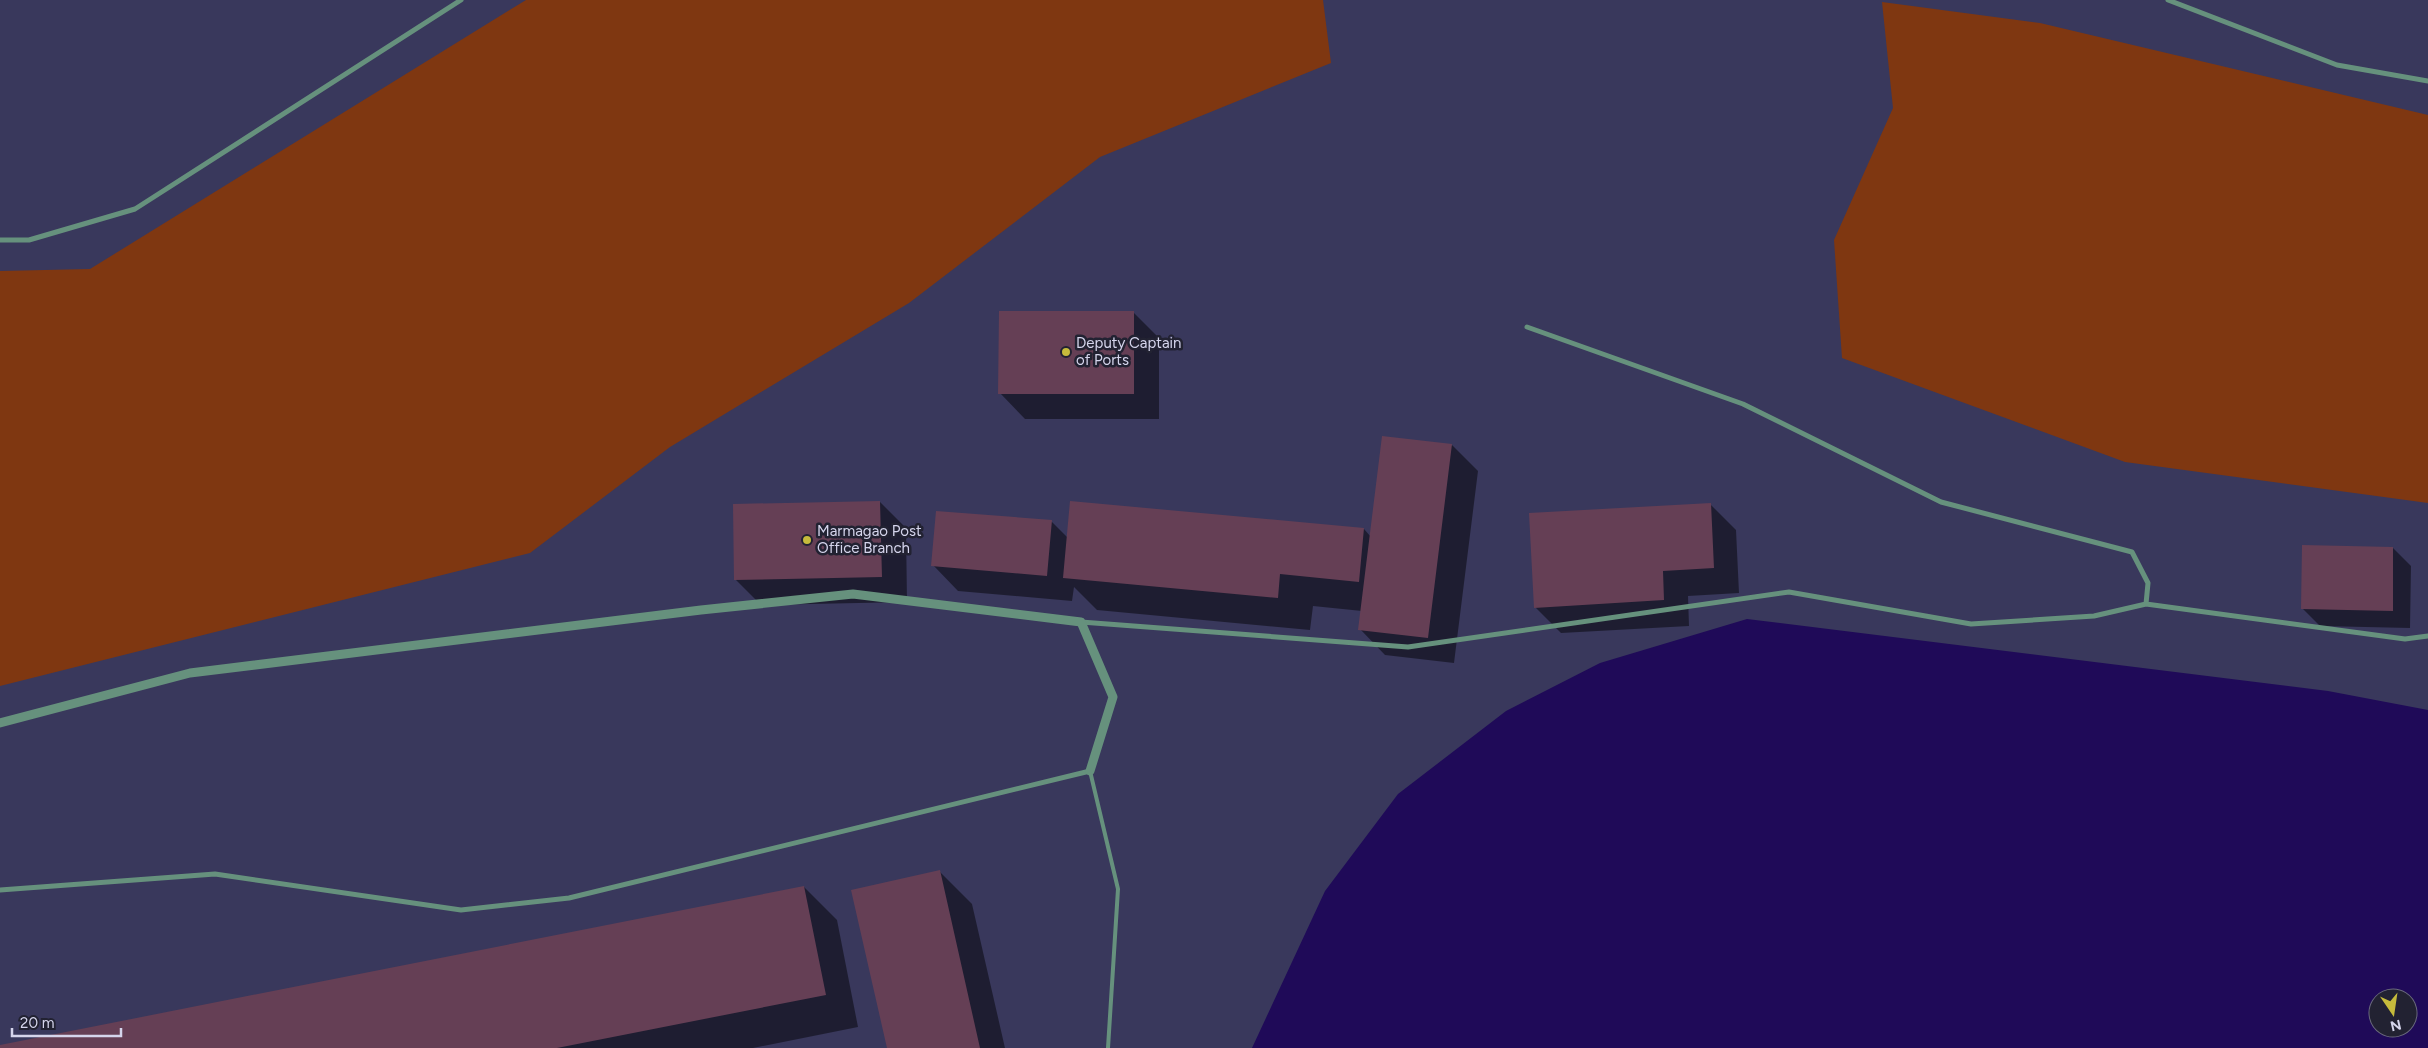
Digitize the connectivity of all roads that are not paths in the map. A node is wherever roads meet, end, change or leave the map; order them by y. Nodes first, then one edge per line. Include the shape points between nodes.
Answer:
1 (461, 0) edge
2 (2168, 0) edge
3 (2428, 81) edge
4 (0, 240) edge
5 (1527, 326) dead end
6 (2146, 604) junction
7 (1080, 622) junction
8 (2428, 636) edge
9 (0, 723) edge
10 (1090, 771) junction
11 (0, 890) edge
12 (1108, 1048) edge

1 - 4 street via 135,209 29,240
2 - 3 street via 2337,66
5 - 6 street via 1742,404 1941,502 2132,552 2148,583
6 - 7 street via 2094,616 1971,624 1789,592 1408,646
6 - 8 street via 2405,639
7 - 9 street via 853,594 190,673
7 - 10 street via 1113,697
10 - 11 street via 569,898 461,910 216,874
10 - 12 lane via 1118,889

